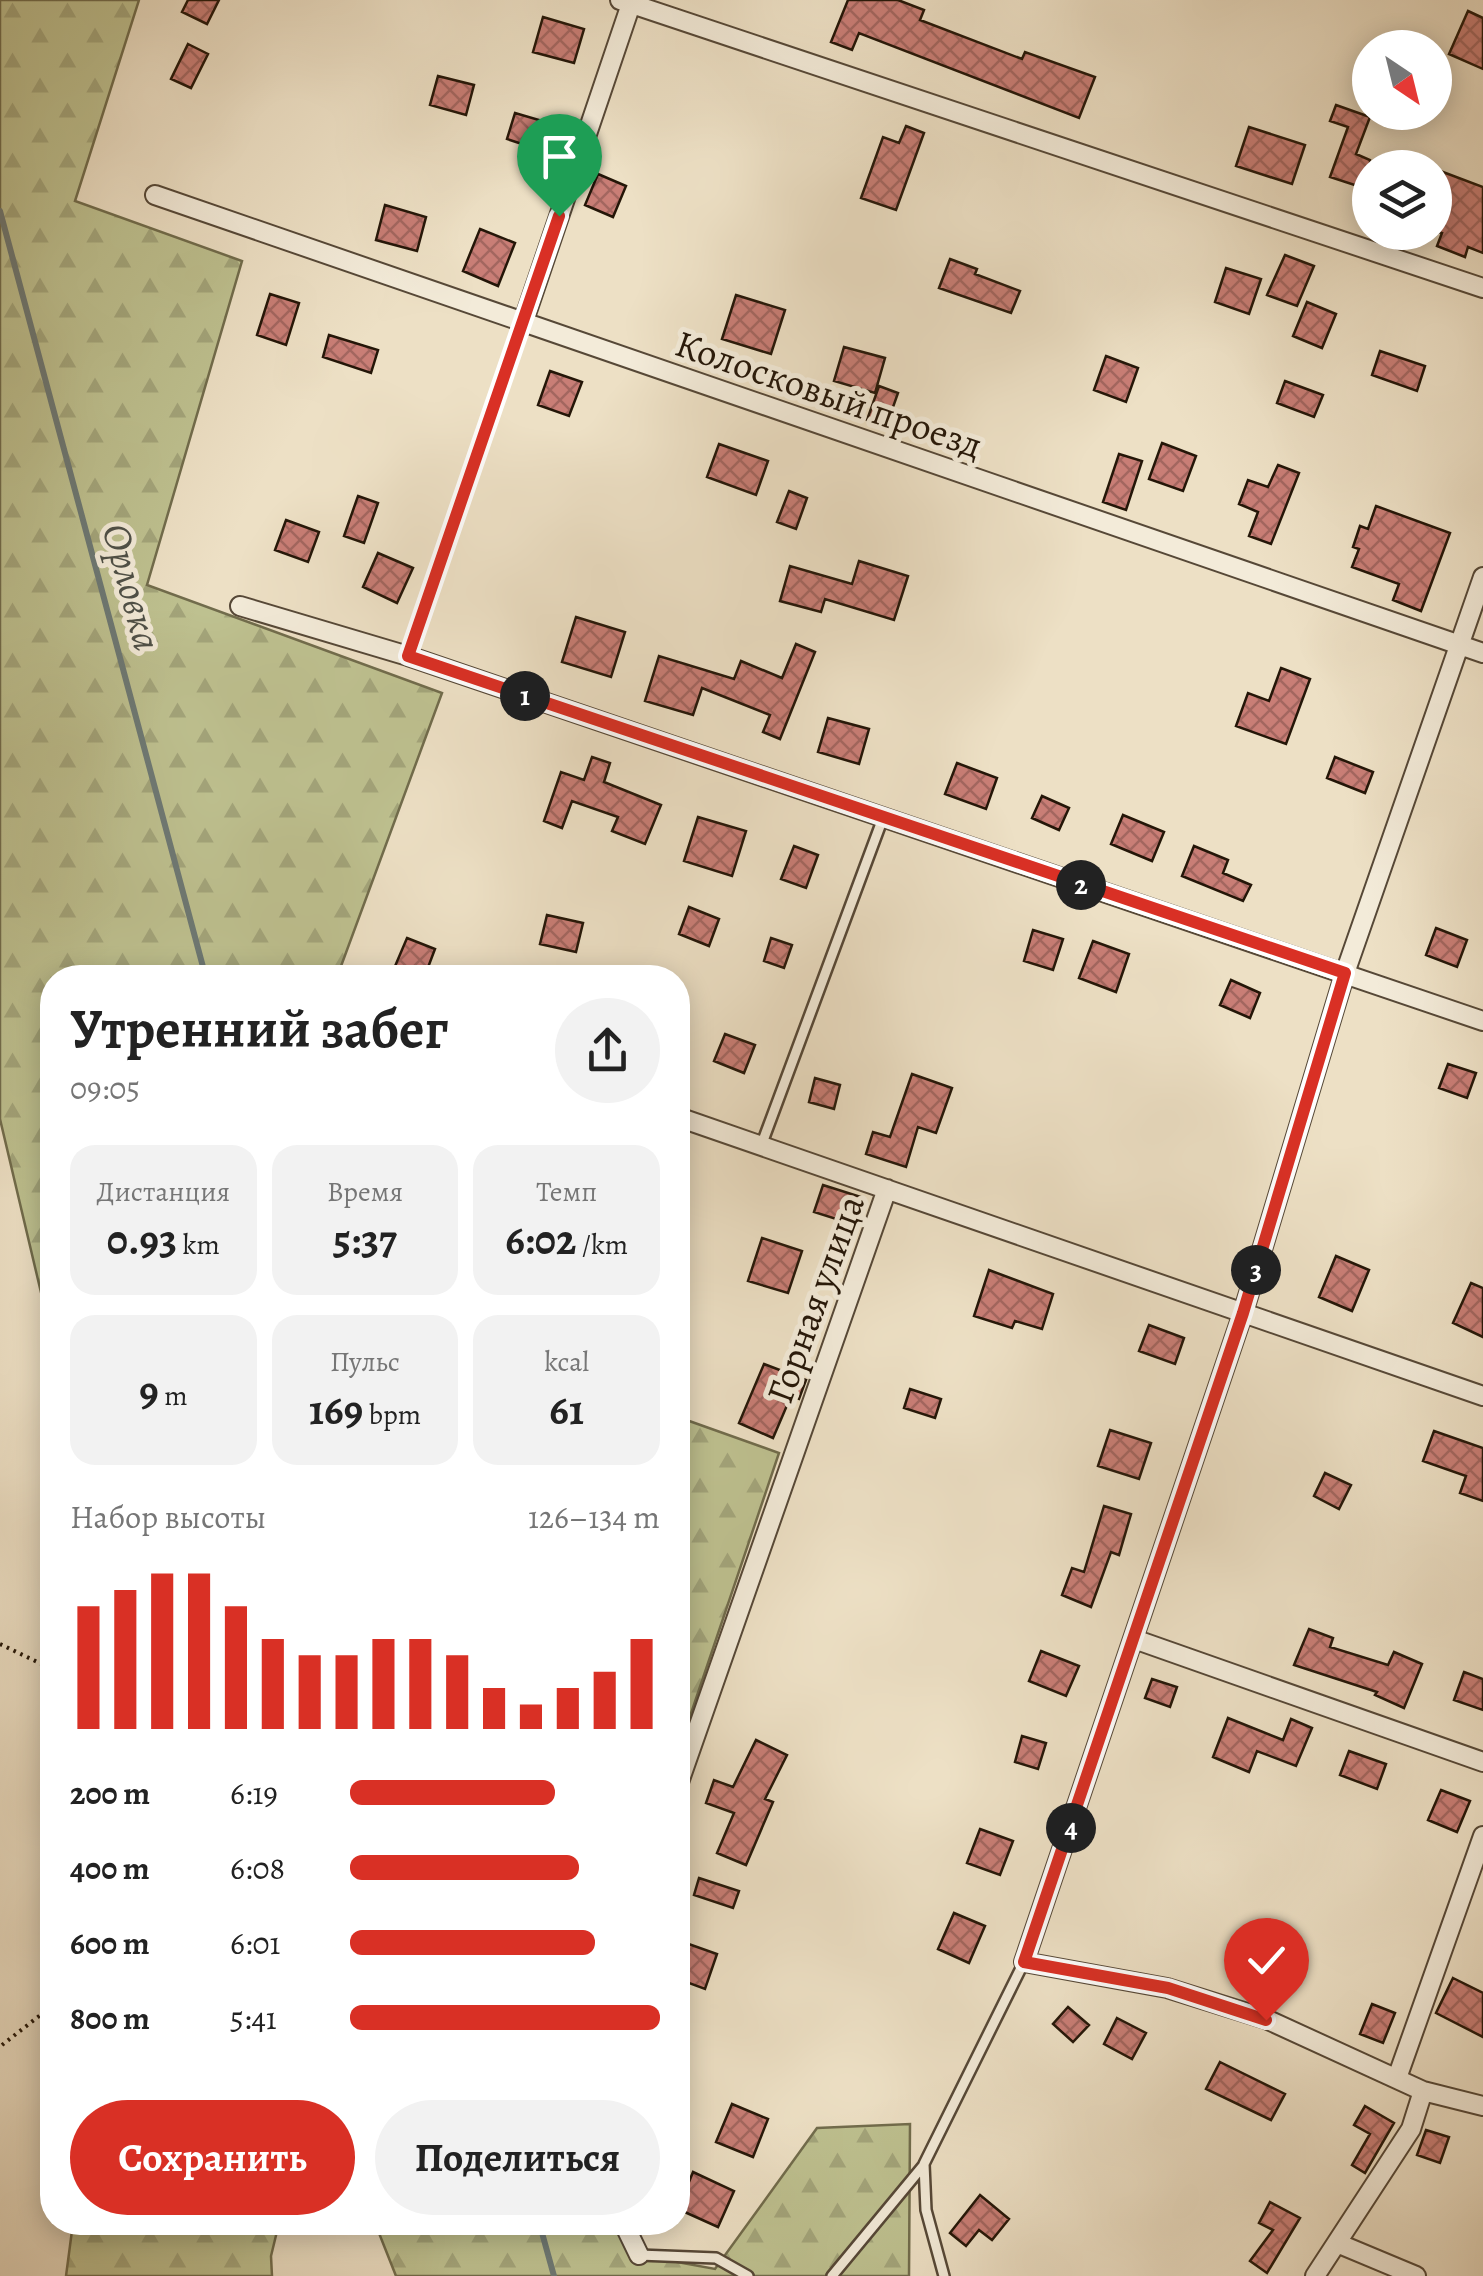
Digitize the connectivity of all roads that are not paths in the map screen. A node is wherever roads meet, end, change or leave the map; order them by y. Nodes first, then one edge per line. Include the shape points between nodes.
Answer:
1 (625, 2) edge
2 (155, 195) dead end
3 (1483, 288) edge
4 (523, 322) junction
5 (1483, 577) edge
6 (240, 606) dead end
7 (1460, 645) junction
8 (1483, 653) edge
9 (408, 656) junction
10 (883, 818) junction
11 (1345, 973) junction
12 (1483, 1022) edge
13 (690, 1121) edge
14 (762, 1146) junction
15 (887, 1190) junction
16 (1243, 1313) junction
17 (1483, 1396) edge
18 (1134, 1640) junction
19 (690, 1751) edge
20 (1483, 1762) edge
21 (1483, 1836) edge
22 (1024, 1962) junction
23 (1398, 2078) junction
24 (1423, 2091) junction
25 (1483, 2106) edge
26 (924, 2164) junction
27 (629, 2235) edge
28 (1337, 2243) junction
29 (639, 2255) joint
30 (748, 2276) edge
31 (832, 2276) edge
32 (944, 2276) edge
33 (1315, 2276) edge
34 (1416, 2276) edge

1 - 3 street
1 - 4 street
2 - 4 street, Колосковый проезд
4 - 7 street, Колосковый проезд
4 - 9 lane
5 - 7 street
6 - 9 street
7 - 8 street, Колосковый проезд
7 - 11 street
9 - 10 street
10 - 11 street
10 - 14 lane
11 - 12 street
11 - 16 street
13 - 14 street
14 - 15 street
15 - 16 street, Горная улица
15 - 19 street, Горная улица
16 - 17 street, Горная улица
16 - 18 street
18 - 20 street
18 - 22 street
21 - 23 street
22 - 23 street via 1168,1988 1266,2020
22 - 26 lane
23 - 24 street
24 - 25 street
24 - 28 street via 1411,2128
26 - 31 lane
26 - 32 lane via 926,2210
27 - 29 street
28 - 33 street
28 - 34 street
29 - 30 lane via 716,2258

